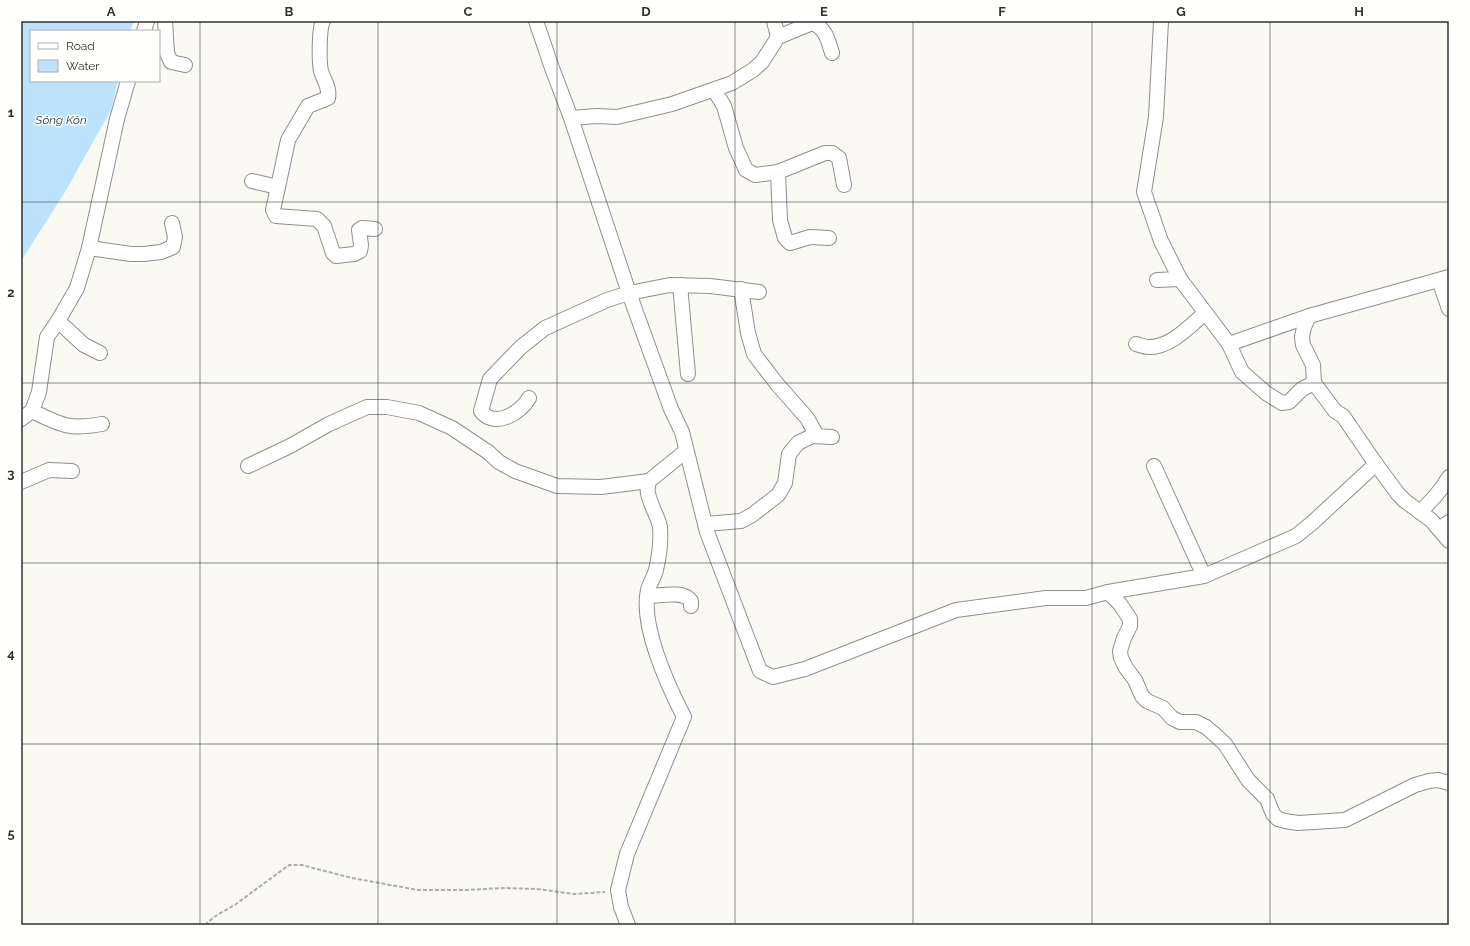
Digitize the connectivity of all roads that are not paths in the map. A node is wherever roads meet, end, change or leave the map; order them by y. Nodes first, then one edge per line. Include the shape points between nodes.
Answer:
1 (165, 21) edge
2 (323, 21) edge
3 (536, 21) edge
4 (774, 21) edge
5 (1161, 21) edge
6 (778, 37) junction
7 (832, 53) dead end
8 (185, 65) dead end
9 (128, 82) edge
10 (714, 90) junction
11 (572, 118) junction
12 (778, 172) junction
13 (252, 181) dead end
14 (844, 185) dead end
15 (278, 187) junction
16 (172, 223) dead end
17 (375, 229) dead end
18 (829, 238) dead end
19 (89, 248) junction
20 (1444, 278) edge
21 (1180, 279) junction
22 (1157, 280) dead end
23 (680, 285) junction
24 (741, 289) junction
25 (759, 292) dead end
26 (629, 293) junction
27 (1449, 309) edge
28 (1205, 313) junction
29 (1309, 316) junction
30 (58, 321) junction
31 (1136, 344) dead end
32 (1229, 344) junction
33 (100, 353) dead end
34 (688, 374) dead end
35 (1314, 383) junction
36 (529, 398) dead end
37 (26, 415) edge
38 (102, 424) dead end
39 (816, 436) junction
40 (832, 437) dead end
41 (686, 451) junction
42 (1376, 464) junction
43 (248, 466) dead end
44 (1154, 466) dead end
45 (72, 471) dead end
46 (1449, 477) edge
47 (649, 481) junction
48 (21, 482) edge
49 (1420, 512) junction
50 (705, 524) junction
51 (1444, 526) edge
52 (1449, 541) edge
53 (1204, 576) junction
54 (1108, 592) junction
55 (648, 596) junction
56 (691, 606) dead end
57 (1449, 782) edge
58 (628, 925) edge

1 - 8 street via 167,53 171,62
2 - 15 street via 320,42 321,71 327,82 328,98 308,106 288,140
3 - 11 street
4 - 6 street
5 - 21 street via 1156,117 1144,192 1161,241
6 - 7 street via 812,23 820,26 828,39
6 - 10 street via 762,62 753,70
9 - 19 street
10 - 11 street via 672,104 617,117
10 - 12 street via 724,106 736,148 746,170 755,176
11 - 26 street
12 - 14 street via 813,157 832,153 840,158
12 - 18 street via 780,220 785,238 790,243 810,237
13 - 15 street
15 - 17 street via 273,210 276,216 317,219 324,226 336,256 360,251 359,230
16 - 19 street via 175,237 173,247 161,252 131,254
19 - 30 street via 77,288
20 - 27 street
20 - 29 street
21 - 22 street
21 - 28 street
23 - 24 street
23 - 26 street
23 - 34 street
24 - 25 street
24 - 39 street via 754,354 807,418
26 - 36 street via 607,300 546,328 521,346 490,379 481,411 490,418 507,418
26 - 41 street via 671,409 682,432
28 - 31 street via 1167,343 1149,347
28 - 32 street
29 - 32 street
29 - 35 street via 1302,341 1313,365
30 - 33 street via 84,345
30 - 37 street via 47,337 40,392
32 - 35 street via 1242,372 1282,403 1289,402 1302,389
35 - 42 street via 1335,411 1344,416
37 - 38 street via 58,424 83,427
39 - 40 street
39 - 50 street via 798,443 789,454 785,483 778,495 741,521
41 - 47 street
41 - 50 street
42 - 49 street via 1398,494
42 - 53 street via 1296,536
43 - 47 street via 367,407 387,407 419,413 452,428 499,462 557,486 601,487
44 - 53 street
45 - 48 street via 49,470
46 - 49 street
47 - 55 street via 648,492 660,527 660,543 656,570
49 - 51 street
50 - 54 street via 760,671 773,677 805,669 956,610 1046,598 1086,598
51 - 52 street
53 - 54 street
54 - 57 street via 1130,618 1130,626 1120,651 1121,658 1142,696 1163,708 1172,718 1180,722 1196,722 1213,733 1225,744 1248,780 1267,799 1278,819 1298,823 1345,820 1415,785 1429,780
55 - 56 street via 681,595 692,601
55 - 58 street via 650,632 684,717 627,854 618,890

